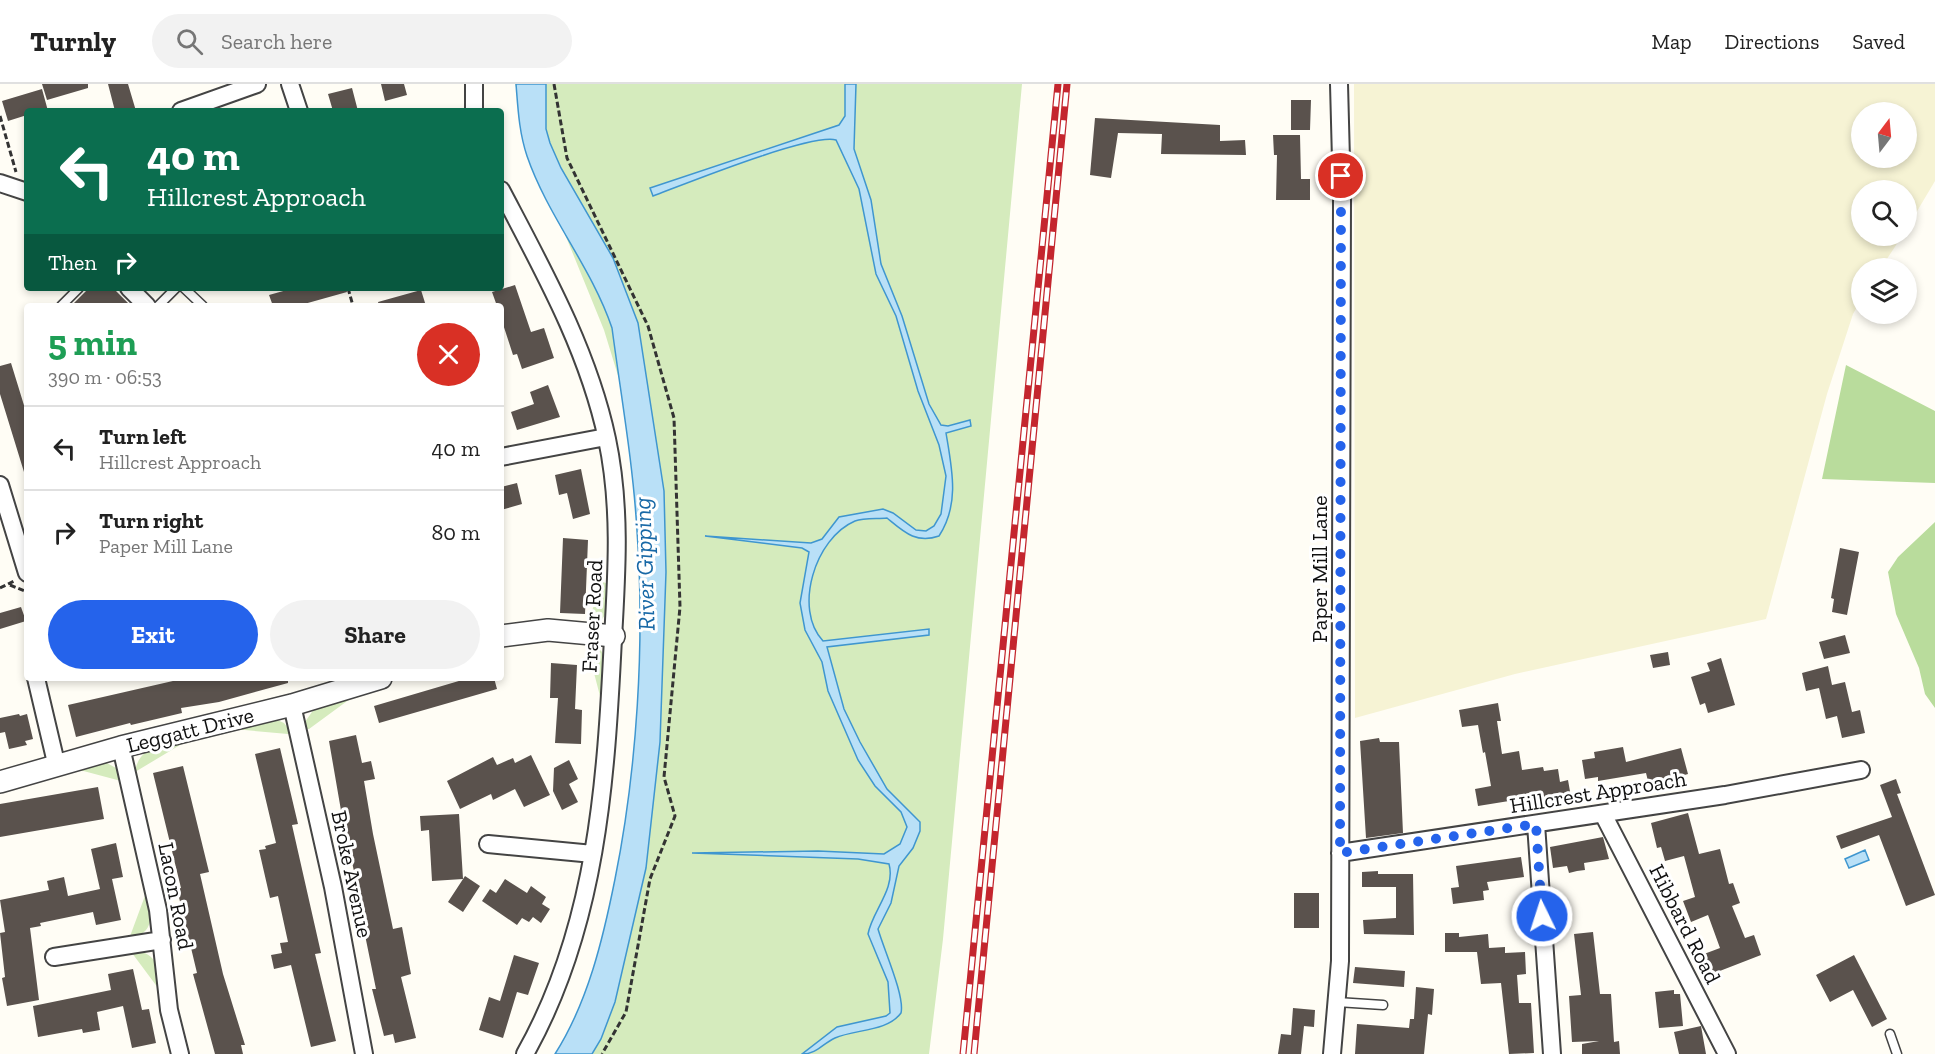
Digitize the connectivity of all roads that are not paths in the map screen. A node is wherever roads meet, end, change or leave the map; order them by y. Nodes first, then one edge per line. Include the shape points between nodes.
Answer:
1 (257, 84) edge
2 (290, 84) edge
3 (474, 84) edge
4 (1339, 84) edge
5 (189, 108) edge
6 (297, 108) edge
7 (474, 108) edge
8 (0, 183) edge
9 (24, 191) edge
10 (504, 196) edge
11 (76, 291) edge
12 (132, 291) edge
13 (173, 291) edge
14 (187, 291) edge
15 (64, 303) edge
16 (144, 303) edge
17 (161, 303) edge
18 (200, 303) edge
19 (606, 437) junction
20 (504, 456) edge
21 (0, 485) edge
22 (24, 563) edge
23 (504, 636) edge
24 (614, 636) junction
25 (37, 681) edge
26 (371, 681) edge
27 (292, 705) junction
28 (121, 747) junction
29 (57, 767) junction
30 (1861, 770) dead end
31 (0, 782) edge
32 (1603, 814) junction
33 (1536, 824) junction
34 (488, 844) dead end
35 (1340, 853) junction
36 (593, 854) junction
37 (162, 940) junction
38 (54, 957) dead end
39 (1337, 1002) junction
40 (1383, 1005) dead end
41 (1890, 1034) dead end
42 (180, 1054) edge
43 (364, 1054) edge
44 (525, 1054) edge
45 (1332, 1054) edge
46 (1552, 1054) edge
47 (1726, 1054) edge
48 (1897, 1054) edge

1 - 5 street
2 - 6 street
3 - 7 street
4 - 35 street, Paper Mill Lane
8 - 9 street
10 - 19 street, Fraser Road via 571,330
11 - 15 lane
12 - 16 street
13 - 17 lane
14 - 18 lane
19 - 20 street
19 - 24 street, Fraser Road via 617,503
21 - 22 street
23 - 24 street via 548,630
24 - 36 street, Fraser Road
25 - 29 street
26 - 27 street, Leggatt Drive
27 - 28 street, Leggatt Drive
27 - 43 street, Broke Avenue via 333,886
28 - 29 street, Leggatt Drive
28 - 37 street, Lacon Road
29 - 31 street, Leggatt Drive
30 - 32 street, Hillcrest Approach
32 - 33 street, Hillcrest Approach
32 - 47 street, Hibbard Road
33 - 35 street, Hillcrest Approach
33 - 46 street
34 - 36 street
35 - 39 street, Paper Mill Lane
36 - 44 street, Fraser Road via 568,960 551,1005
37 - 38 street
37 - 42 street, Lacon Road via 169,1010
39 - 40 lane
39 - 45 street, Paper Mill Lane
41 - 48 lane

